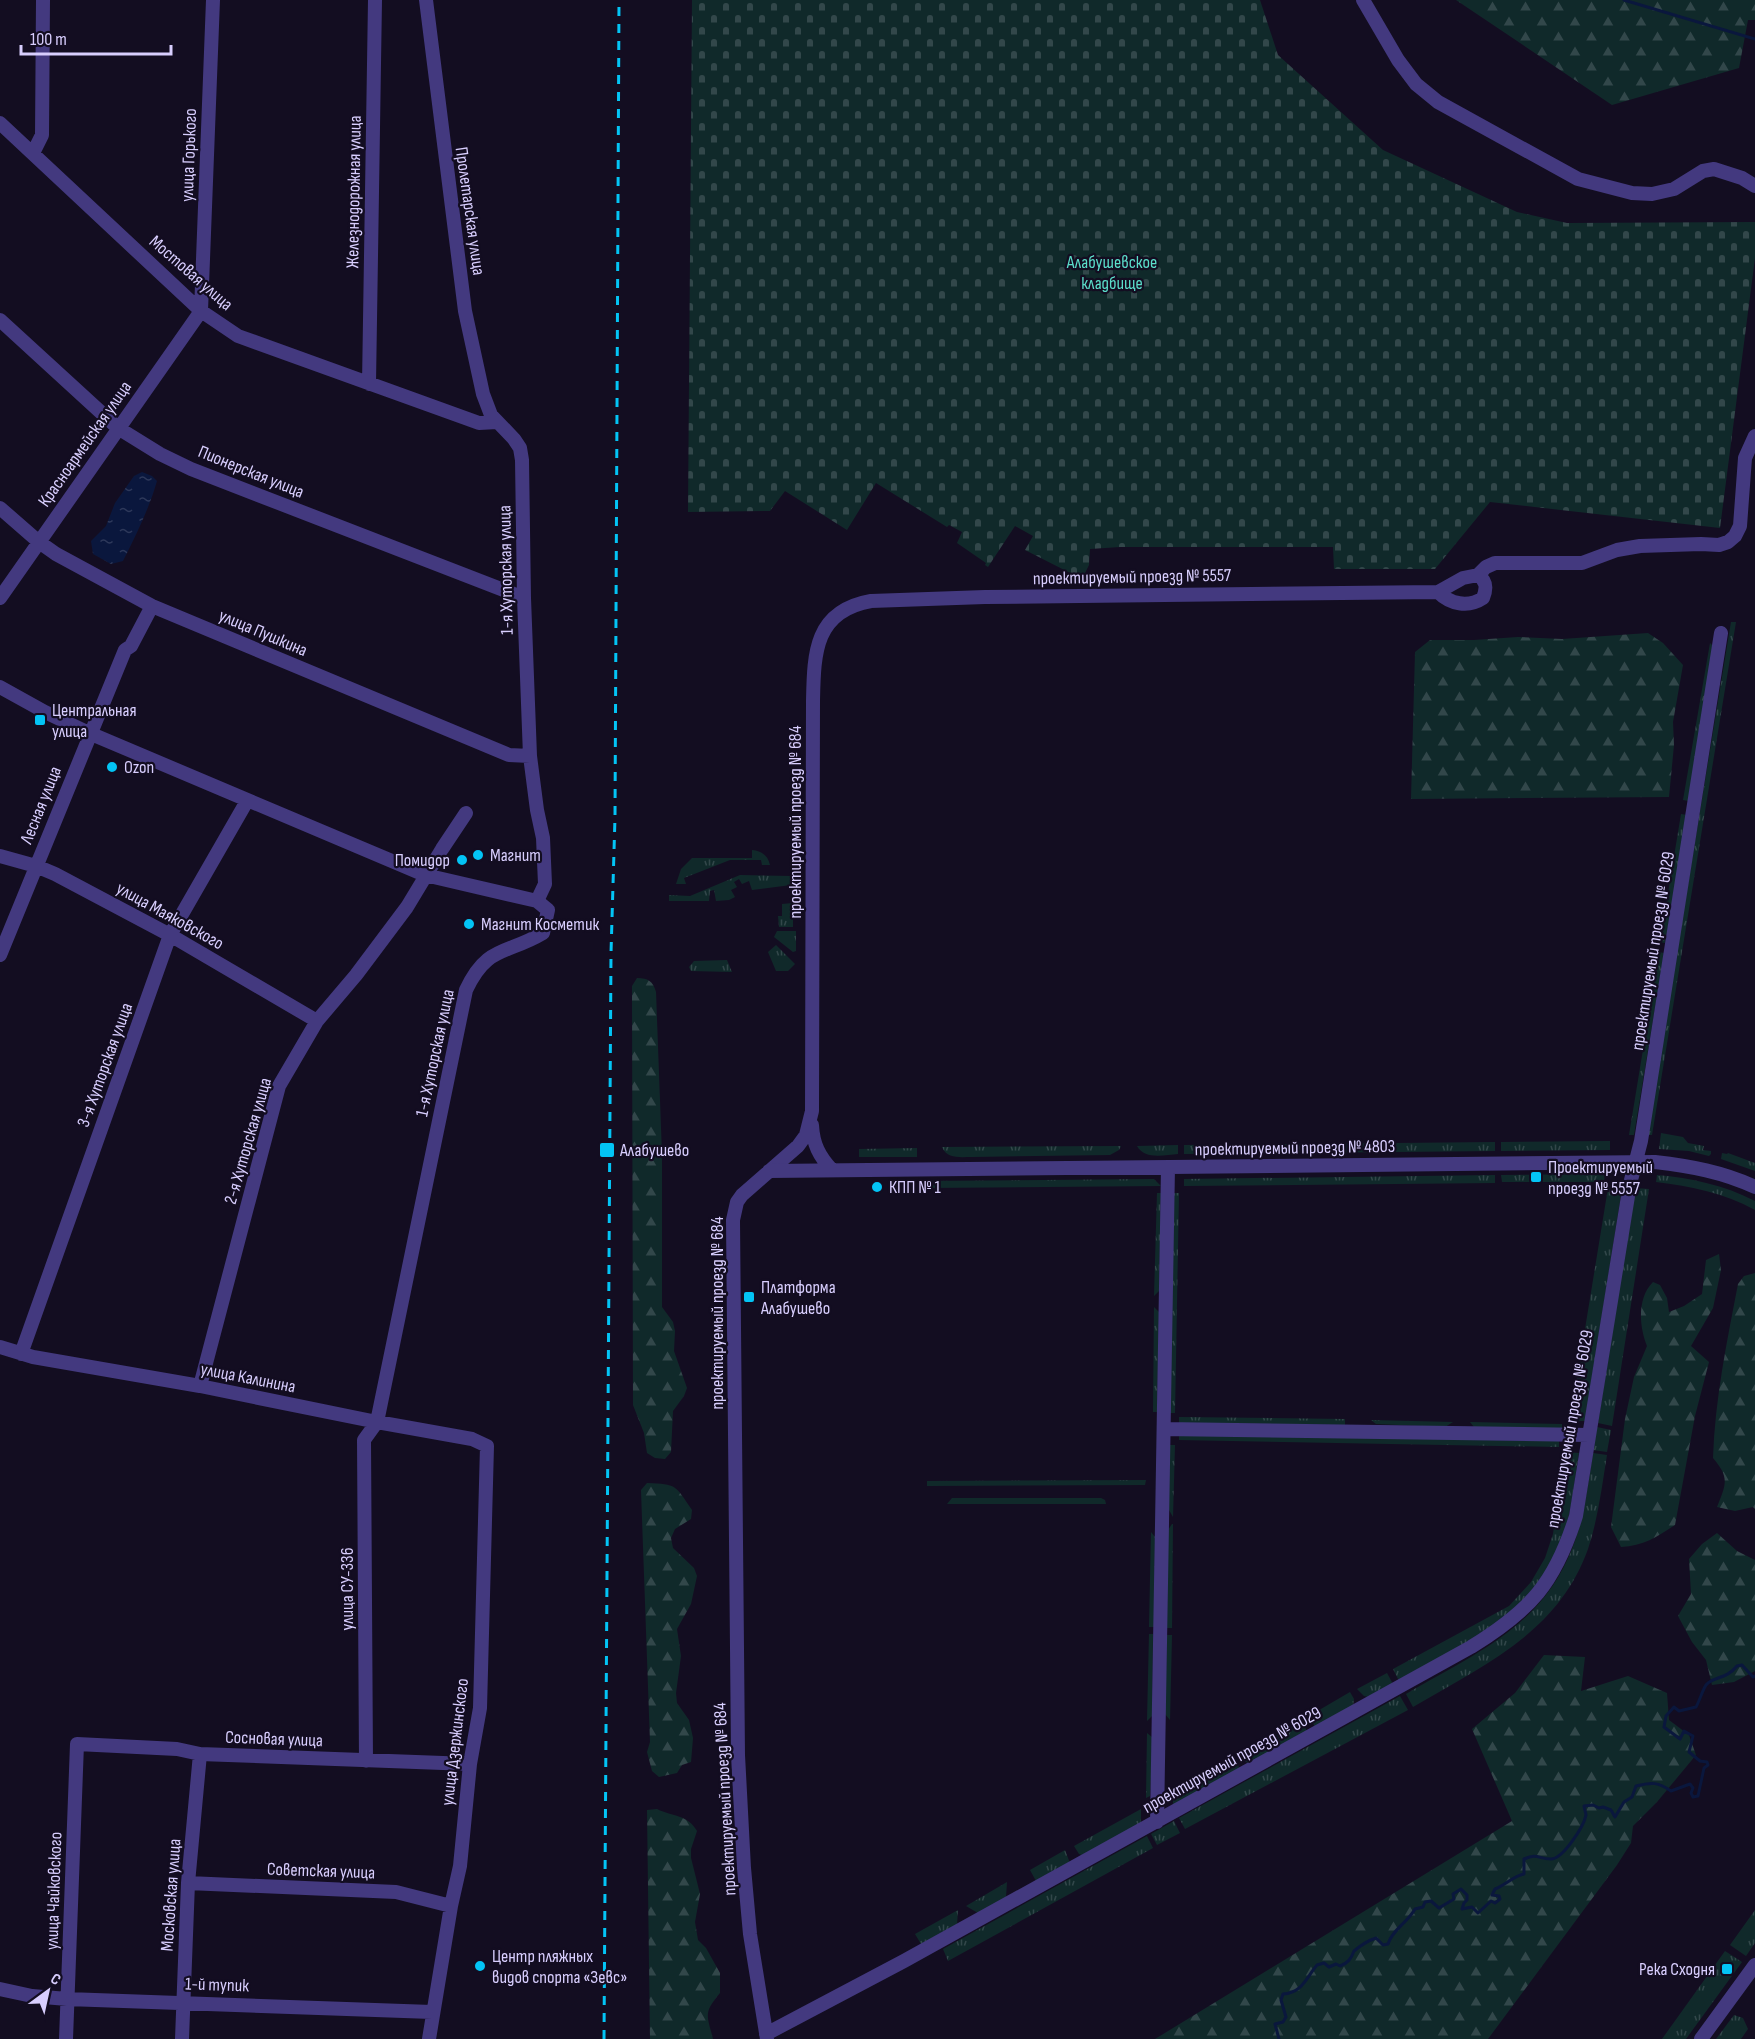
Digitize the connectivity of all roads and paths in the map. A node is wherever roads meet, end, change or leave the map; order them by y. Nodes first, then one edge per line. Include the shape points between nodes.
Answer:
1 (44, 0) edge
2 (213, 0) edge
3 (375, 0) edge
4 (426, 0) edge
5 (1363, 0) edge
6 (0, 123) edge
7 (33, 153) junction
8 (1755, 186) edge
9 (201, 311) junction
10 (0, 320) edge
11 (369, 384) junction
12 (497, 422) junction
13 (118, 428) junction
14 (1755, 436) edge
15 (0, 508) edge
16 (39, 542) junction
17 (1478, 575) junction
18 (1438, 592) junction
19 (0, 598) edge
20 (524, 598) junction
21 (152, 606) junction
22 (831, 620) joint
23 (1721, 633) dead end
24 (0, 687) edge
25 (89, 733) junction
26 (530, 756) junction
27 (247, 801) junction
28 (466, 813) dead end
29 (0, 856) edge
30 (36, 866) junction
31 (425, 875) junction
32 (537, 901) junction
33 (170, 935) junction
34 (0, 955) edge
35 (317, 1021) junction
36 (812, 1110) junction
37 (1635, 1162) junction
38 (1168, 1167) junction
39 (769, 1170) junction
40 (832, 1170) junction
41 (1755, 1187) edge
42 (0, 1347) edge
43 (21, 1354) junction
44 (200, 1386) junction
45 (377, 1422) junction
46 (1164, 1428) junction
47 (1589, 1435) junction
48 (488, 1446) joint
49 (78, 1744) joint
50 (200, 1754) junction
51 (366, 1761) junction
52 (470, 1764) junction
53 (1157, 1822) junction
54 (188, 1883) junction
55 (451, 1906) junction
56 (1755, 1965) edge
57 (0, 1989) edge
58 (68, 1999) junction
59 (183, 2002) junction
60 (432, 2012) junction
61 (766, 2036) edge
62 (66, 2039) edge
63 (182, 2039) edge
64 (429, 2039) edge
65 (1701, 2039) edge

1 - 7 street via 42,135
2 - 9 street, улица Горького
3 - 11 street, Железнодорожная улица
4 - 12 street, Пролетарская улица via 465,311 483,393
5 - 8 street via 1416,84 1438,102 1578,178 1632,193 1652,194 1674,189 1703,171 1714,169
6 - 7 street, Мостовая улица
7 - 9 street, Мостовая улица
9 - 11 street, Мостовая улица via 238,336
9 - 13 street, Красноармейская улица
10 - 13 street, Пионерская улица
11 - 12 street, Мостовая улица via 479,423
12 - 20 street, 1-я Хуторская улица via 520,448 522,460
13 - 16 street, Красноармейская улица
13 - 20 street, Пионерская улица via 191,469
14 - 17 street via 1745,458 1740,525 1728,543 1640,546 1582,563 1495,563
15 - 16 street, улица Пушкина
16 - 19 street, Красноармейская улица
16 - 21 street, улица Пушкина
17 - 18 street, проектируемый проезд № 5557 via 1463,578
17 - 18 street, проектируемый проезд № 5557 via 1486,585 1483,598 1477,602 1457,603
18 - 22 street, проектируемый проезд № 5557 via 898,599 856,603
20 - 26 street, 1-я Хуторская улица
21 - 25 street, Лесная улица via 131,646 125,650
21 - 26 street, улица Пушкина via 509,755
22 - 36 street, проектируемый проезд № 684 via 819,640 814,664
23 - 37 street, проектируемый проезд № 6029
24 - 25 street
25 - 27 street
25 - 30 street, Лесная улица
26 - 32 street, 1-я Хуторская улица via 543,838 545,884
27 - 31 street
27 - 33 street, 3-я Хуторская улица
28 - 31 street, 2-я Хуторская улица
29 - 30 street, улица Маяковского
30 - 33 street, улица Маяковского
30 - 34 street, Лесная улица
31 - 32 street
31 - 35 street, 2-я Хуторская улица via 356,975
32 - 45 street, 1-я Хуторская улица via 548,910 543,933 487,959 475,971 466,990
33 - 35 street, улица Маяковского
33 - 43 street, 3-я Хуторская улица
35 - 44 street, 2-я Хуторская улица via 279,1086
36 - 39 street, проектируемый проезд № 684 via 810,1126 802,1141
36 - 40 street via 815,1145
37 - 38 street, проектируемый проезд № 4803
37 - 41 street, проектируемый проезд № 4803 via 1687,1165
37 - 47 street, проектируемый проезд № 6029
38 - 40 street, проектируемый проезд № 4803
38 - 46 street
39 - 40 street, проектируемый проезд № 4803
39 - 61 street, проектируемый проезд № 684 via 737,1202 733,1220 740,1787 750,1934
42 - 43 street, улица Калинина
43 - 44 street, улица Калинина
44 - 45 street, улица Калинина
45 - 48 street, улица Калинина via 472,1438
45 - 51 street, улица СУ-336 via 364,1440
46 - 47 street
46 - 53 street
47 - 53 street, проектируемый проезд № 6029 via 1576,1516 1563,1554 1543,1587 1517,1617 1420,1677
48 - 52 street, улица Дзержинского via 480,1708
49 - 50 street, Сосновая улица via 177,1749
49 - 58 street, улица Чайковского
50 - 51 street, Сосновая улица
50 - 54 street, Московская улица
51 - 52 street, Сосновая улица
52 - 55 street, улица Дзержинского via 460,1866
53 - 61 street, проектируемый проезд № 6029
54 - 55 street, Советская улица via 396,1892
54 - 59 street, Московская улица
55 - 60 street, улица Дзержинского
56 - 65 street
57 - 58 street, 1-й тупик
58 - 59 street, 1-й тупик
58 - 62 street, улица Чайковского
59 - 60 street, 1-й тупик
59 - 63 street, Московская улица
60 - 64 street, улица Дзержинского

